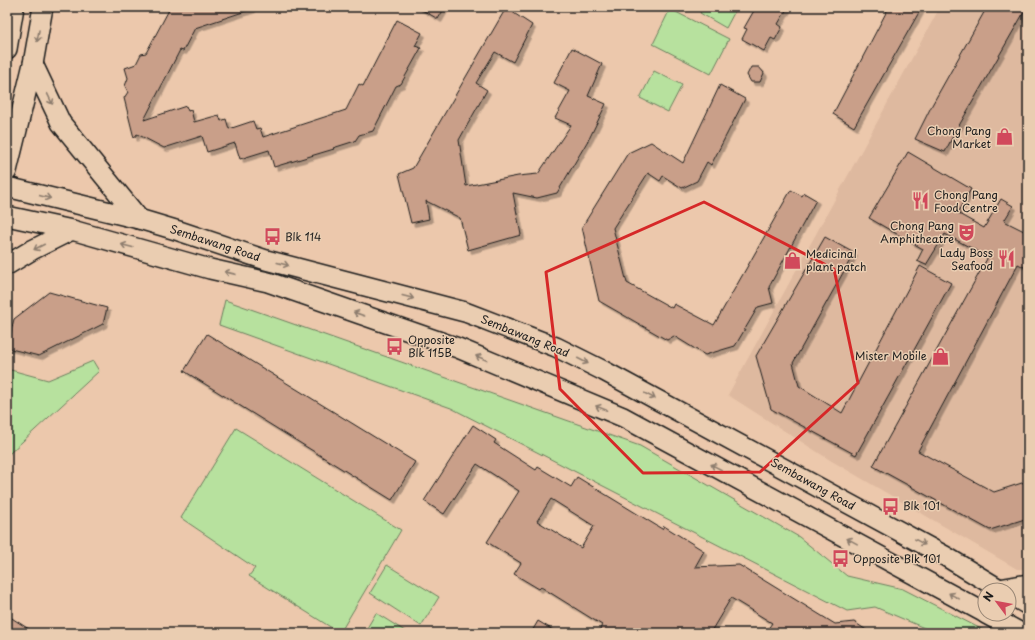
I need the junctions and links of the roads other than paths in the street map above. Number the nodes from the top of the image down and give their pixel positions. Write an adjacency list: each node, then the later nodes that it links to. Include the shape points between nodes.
1 (14, 7): 3 (main road)
2 (43, 7): 4 (main road, one-way to 4)
3 (7, 49)
4 (33, 64): 5 (main road); 8 (main road, one-way to 8, via 61,123)
5 (7, 171)
6 (7, 187): 8 (main road, Sembawang Road, one-way to 8)
7 (7, 216): 9 (main road, Sembawang Road)
8 (139, 219): 11 (main road, Sembawang Road, one-way to 11, via 266,260 465,312 556,347 939,553)
9 (72, 230): 10 (main road, one-way to 10); 16 (main road, Sembawang Road, one-way to 9, via 623,417 458,348 268,282 210,269)
10 (7, 265)
11 (988, 582)
12 (1028, 584): 13 (main road)
13 (1017, 587)
14 (1017, 599): 15 (main road, Sembawang Road)
15 (1028, 605)
16 (977, 609)
17 (1001, 622): 18 (main road, Sembawang Road)
18 (1021, 633)

